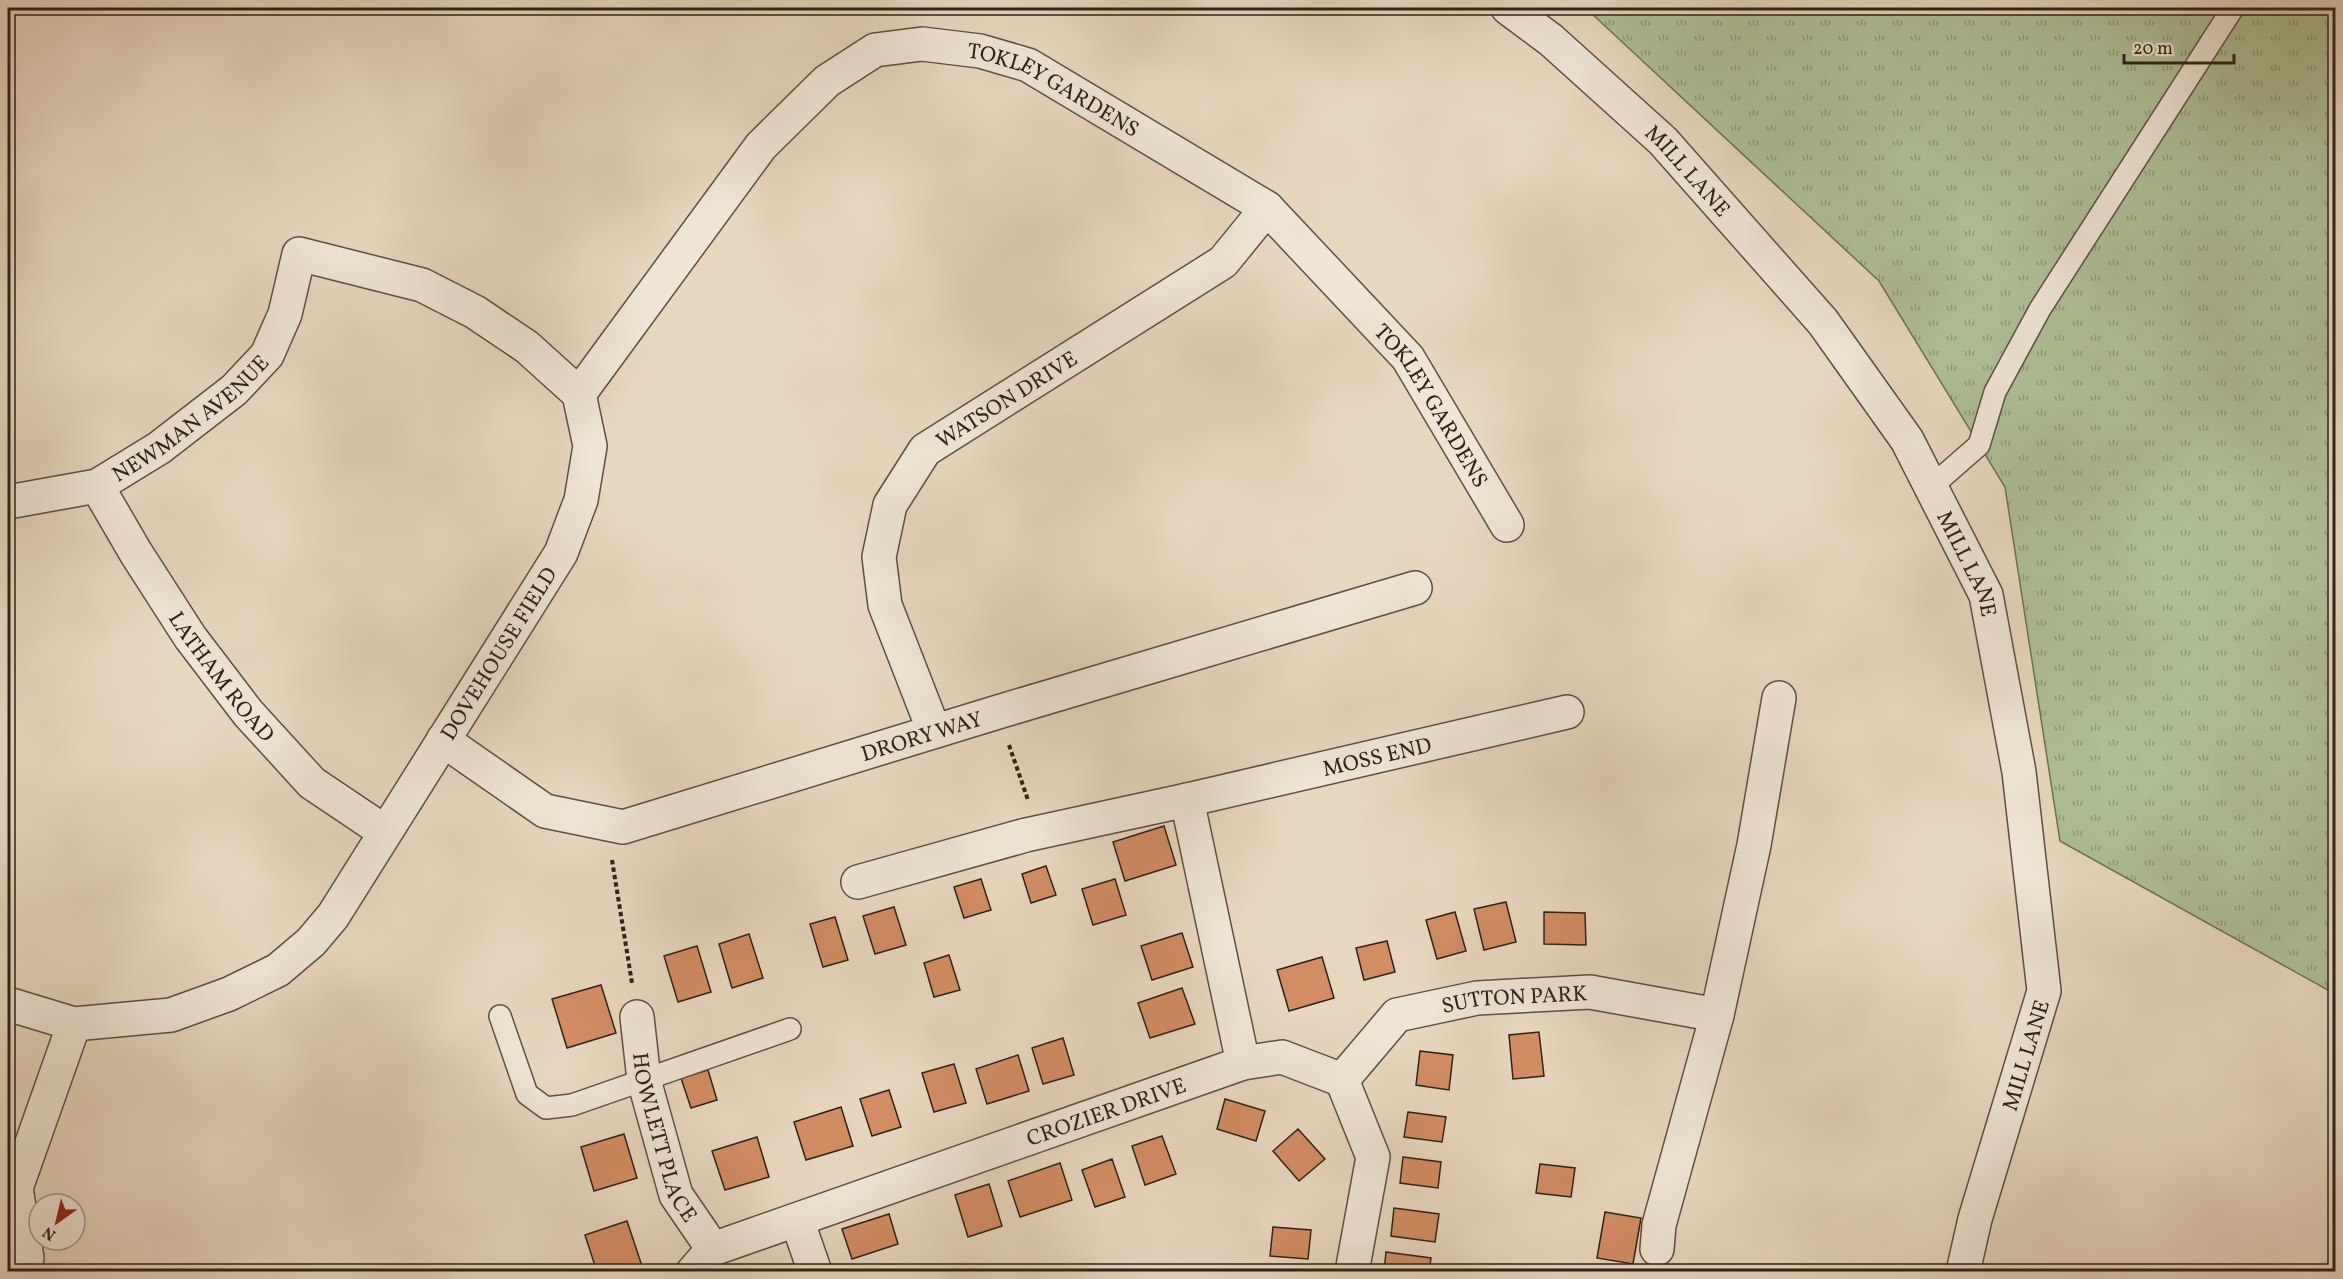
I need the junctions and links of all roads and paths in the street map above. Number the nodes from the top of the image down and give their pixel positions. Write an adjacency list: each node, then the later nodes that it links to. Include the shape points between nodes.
1 (1508, 8): 6 (street, MILL LANE, via 1551,40 1663,141 1823,322 1907,440)
2 (2233, 8): 6 (lane, via 2040,309 1995,392 1979,445)
3 (1267, 208): 4 (street, TOKLEY GARDENS, via 1028,65 980,51 922,44 875,50 827,81 761,146); 8 (street, TOKLEY GARDENS, via 1408,358); 13 (street, WATSON DRIVE, via 1223,262 925,450 890,505 879,556 885,605)
4 (579, 394): 5 (street, NEWMAN AVENUE, via 527,347 474,312 422,285 299,254 285,314 267,355 234,390 159,448); 14 (street, DOVEHOUSE FIELD, via 590,447 581,500 561,553)
5 (97, 486): 7 (street, NEWMAN AVENUE); 17 (street, LATHAM ROAD, via 190,637 248,713 312,783)
6 (1931, 487): 35 (street, MILL LANE, via 1986,594 2019,772 2044,991 1975,1219)
7 (8, 502)
8 (1507, 525)
9 (1415, 588): 12 (street, DRORY WAY)
10 (1779, 698): 21 (street, via 1754,845)
11 (1567, 711): 15 (street, MOSS END)
12 (998, 712): 13 (street, DRORY WAY); 18 (path)
13 (934, 731): 16 (street, DRORY WAY, via 623,827)
14 (443, 740): 16 (street, DRORY WAY, via 545,811); 17 (street, DOVEHOUSE FIELD)
15 (1186, 800): 18 (street, MOSS END); 26 (street)
16 (602, 822): 23 (path, via 614,868)
17 (385, 832): 24 (street, DOVEHOUSE FIELD, via 333,916 311,942 278,970 171,1016)
18 (1038, 832): 19 (street, MOSS END)
19 (858, 882)
20 (8, 1004): 24 (street, DOVEHOUSE FIELD)
21 (1717, 1015): 28 (street, SUTTON PARK, via 1590,992 1477,998 1397,1015); 30 (street, via 1659,1225)
22 (500, 1016): 27 (lane, via 527,1094 546,1108 572,1105)
23 (637, 1017): 27 (street, HOWLETT PLACE)
24 (74, 1023): 31 (street, via 16,1188)
25 (790, 1029): 27 (lane)
26 (1243, 1063): 28 (street, CROZIER DRIVE, via 1282,1057); 29 (street, CROZIER DRIVE)
27 (644, 1080): 32 (street, HOWLETT PLACE, via 676,1195)
28 (1342, 1080): 34 (street, via 1373,1156)
29 (797, 1220): 32 (street, CROZIER DRIVE); 33 (street)
30 (1657, 1249)
31 (27, 1258)
32 (703, 1260)
33 (815, 1272)
34 (1352, 1272)
35 (1963, 1272)

